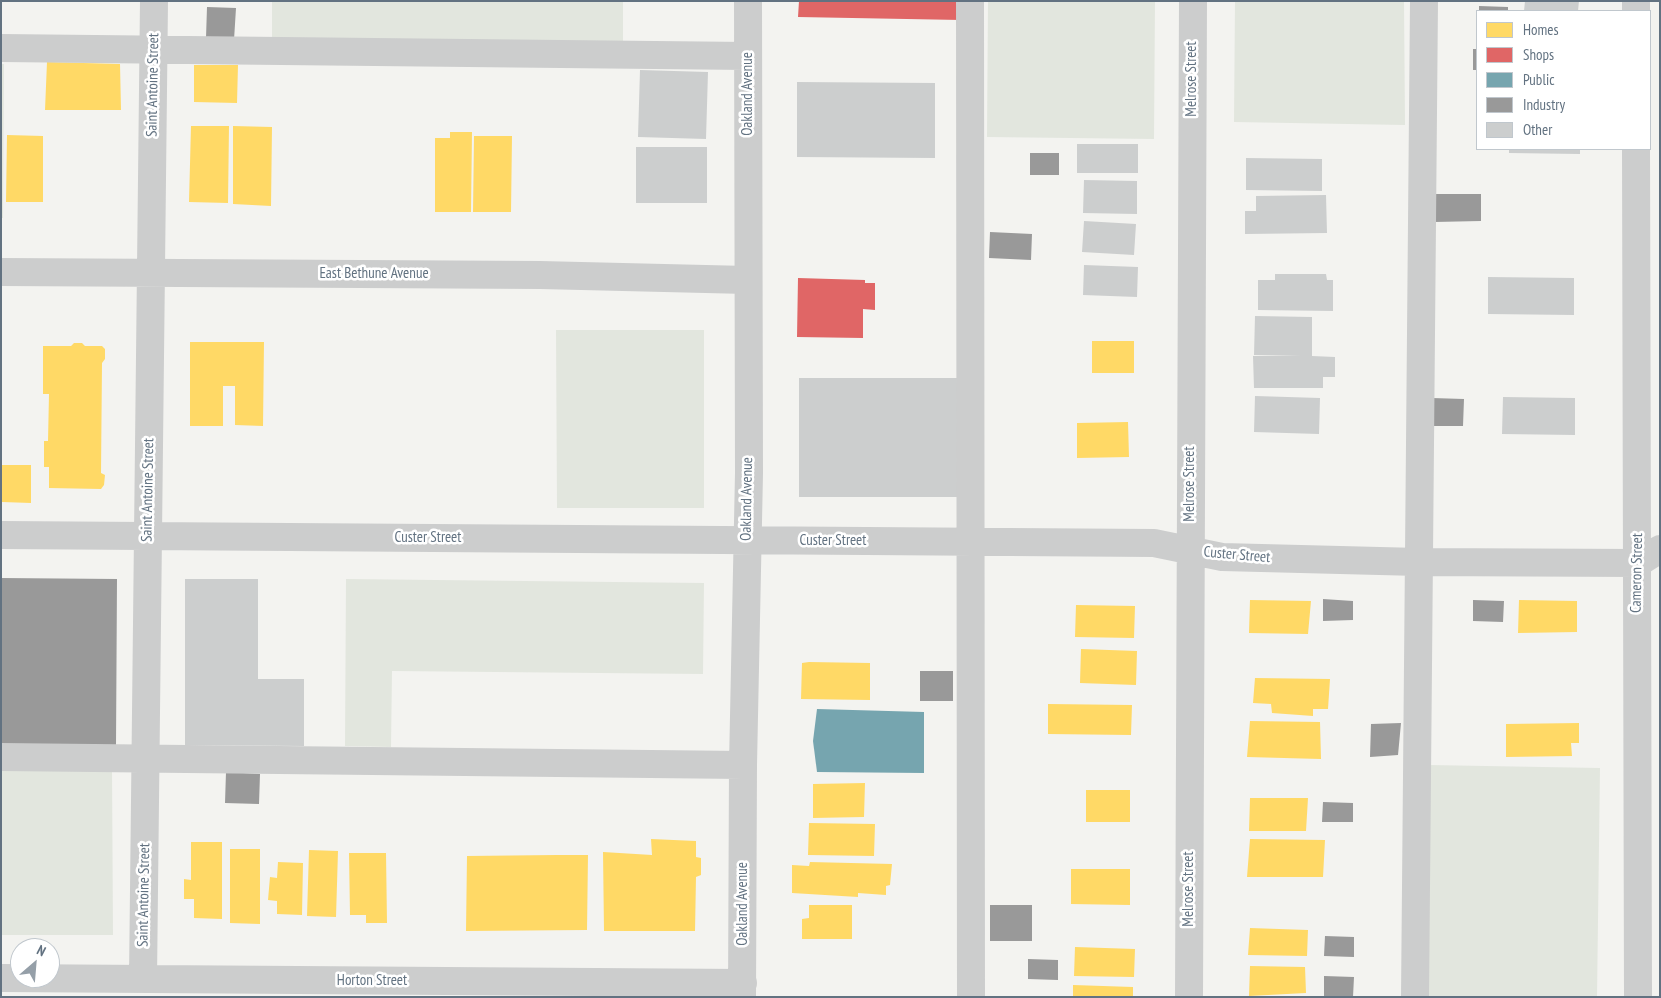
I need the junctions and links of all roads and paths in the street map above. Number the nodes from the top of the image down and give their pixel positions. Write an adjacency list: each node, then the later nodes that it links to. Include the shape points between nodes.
1 (154, 1): 7 (street, Saint Antoine Street)
2 (748, 1): 8 (street, Oakland Avenue)
3 (970, 1): 16 (street)
4 (1193, 1): 17 (street, Melrose Street)
5 (1424, 1): 19 (street)
6 (1, 48): 7 (street)
7 (154, 49): 8 (street); 11 (street, Saint Antoine Street)
8 (748, 56): 12 (street, Oakland Avenue)
9 (1636, 150): 18 (street, Cameron Street)
10 (1, 272): 11 (street, East Bethune Avenue)
11 (151, 273): 12 (street, East Bethune Avenue); 14 (street, Saint Antoine Street)
12 (747, 280): 15 (street, Oakland Avenue, via 749,473)
13 (1, 535): 14 (street, Custer Street)
14 (147, 536): 15 (street, Custer Street); 21 (street, Saint Antoine Street)
15 (746, 540): 16 (street, Custer Street); 22 (street, Oakland Avenue)
16 (971, 542): 17 (street, Custer Street, via 1154,543); 26 (street)
17 (1190, 551): 19 (street, Custer Street, via 1222,557); 27 (street, Melrose Street)
18 (1649, 556): 19 (street, Custer Street); 29 (street, Cameron Street)
19 (1418, 562): 28 (street)
20 (1, 757): 21 (street)
21 (145, 758): 22 (street); 24 (street, Saint Antoine Street)
22 (743, 765): 25 (street, Oakland Avenue)
23 (1, 978): 24 (street, Horton Street)
24 (143, 979): 25 (street, Horton Street)
25 (743, 990)
26 (971, 997)
27 (1189, 997)
28 (1415, 997)
29 (1638, 997)

